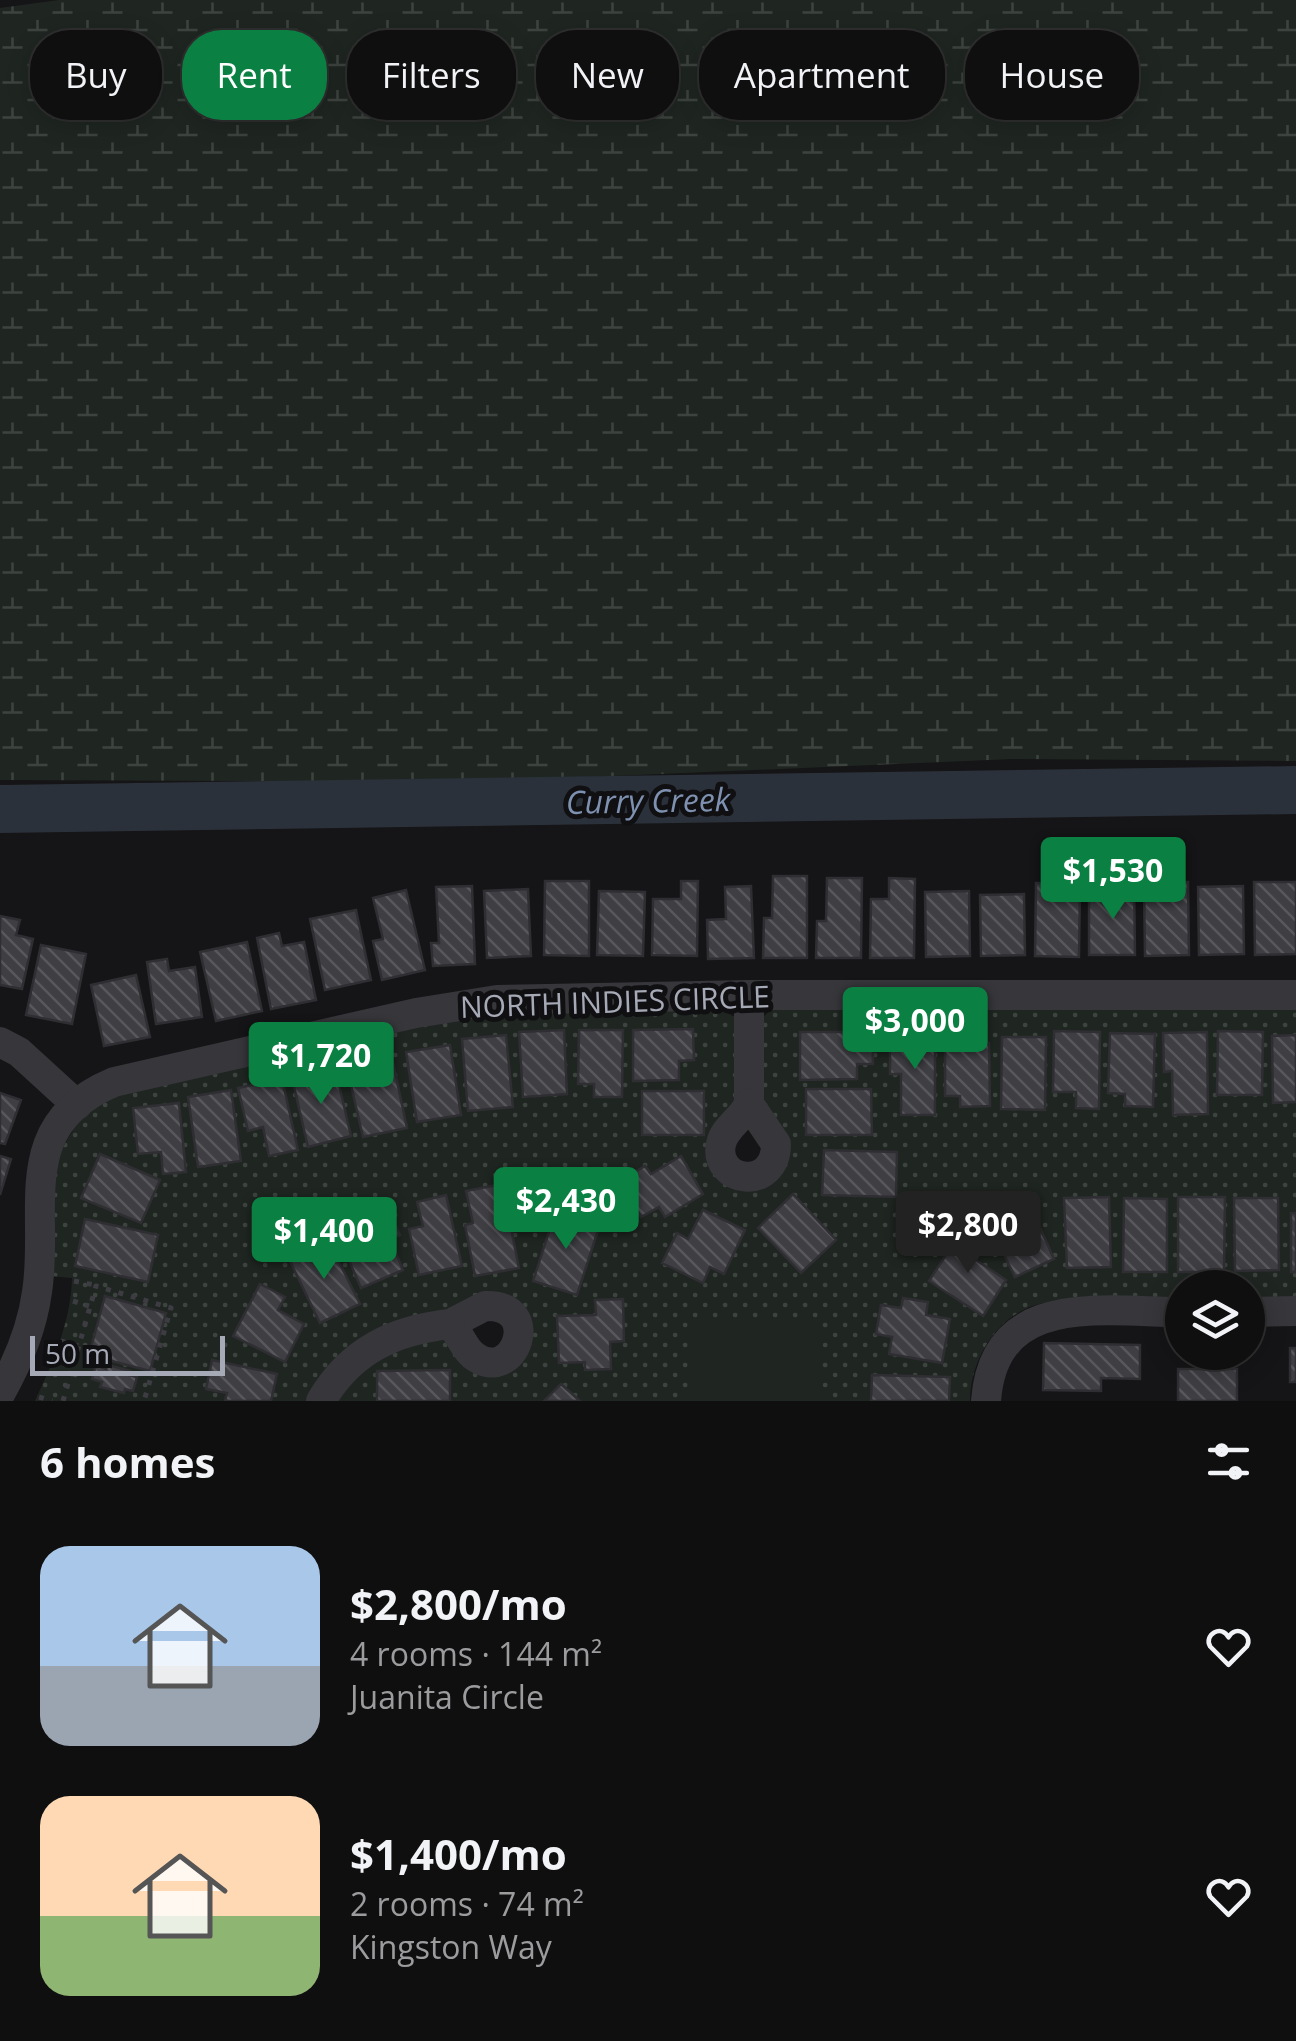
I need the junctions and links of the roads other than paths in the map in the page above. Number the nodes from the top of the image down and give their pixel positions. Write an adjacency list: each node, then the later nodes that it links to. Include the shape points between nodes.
1 (749, 995): 2 (street, NORTH INDIES CIRCLE); 4 (street); 5 (street, NORTH INDIES CIRCLE, via 459,1005 114,1082)
2 (1296, 995)
3 (0, 1042): 5 (street)
4 (749, 1104)
5 (77, 1105): 10 (street, NORTH INDIES CIRCLE, via 42,1165 38,1290 23,1347)
6 (1296, 1311): 8 (street)
7 (1165, 1312): 12 (street, via 1062,1313 1031,1322 997,1356)
8 (1265, 1312)
9 (450, 1324): 11 (street, via 378,1342 342,1370)
10 (0, 1394)
11 (321, 1401)
12 (986, 1401)

